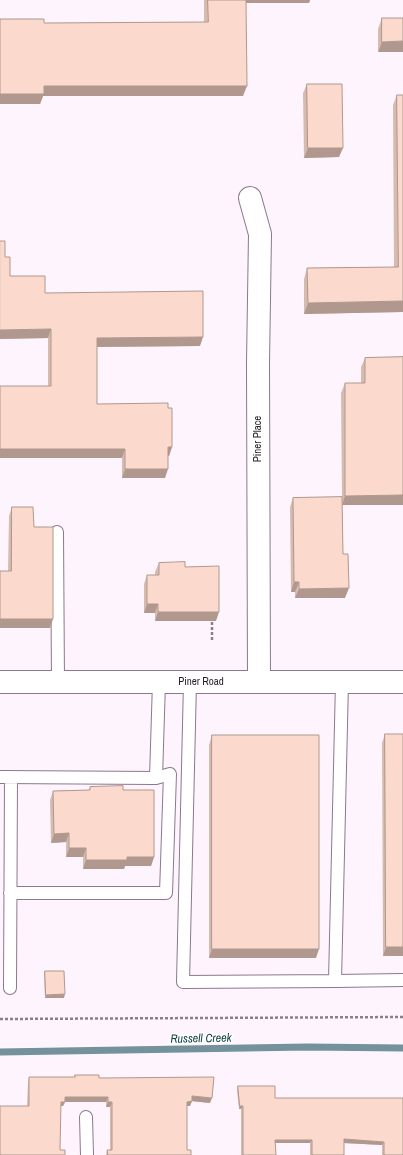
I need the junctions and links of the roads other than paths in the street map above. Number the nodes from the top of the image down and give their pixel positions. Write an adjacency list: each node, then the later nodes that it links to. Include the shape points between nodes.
1 (250, 198): 3 (street, Piner Place, via 260,234)
2 (57, 532): 9 (lane)
3 (259, 681): 6 (street, Piner Road); 7 (street, Piner Road)
4 (0, 682): 9 (street, Piner Road)
5 (159, 682): 6 (street, Piner Road); 9 (street, Piner Road); 11 (lane)
6 (190, 682): 14 (lane, via 183,982)
7 (342, 682): 8 (street, Piner Road); 14 (lane)
8 (403, 682)
9 (58, 683)
10 (6, 777): 11 (lane); 12 (lane)
11 (156, 778): 12 (lane, via 170,774 166,893)
12 (10, 893): 15 (lane)
13 (403, 980): 14 (lane)
14 (335, 981)
15 (10, 988)
16 (86, 1116): 17 (lane)
17 (87, 1155)

